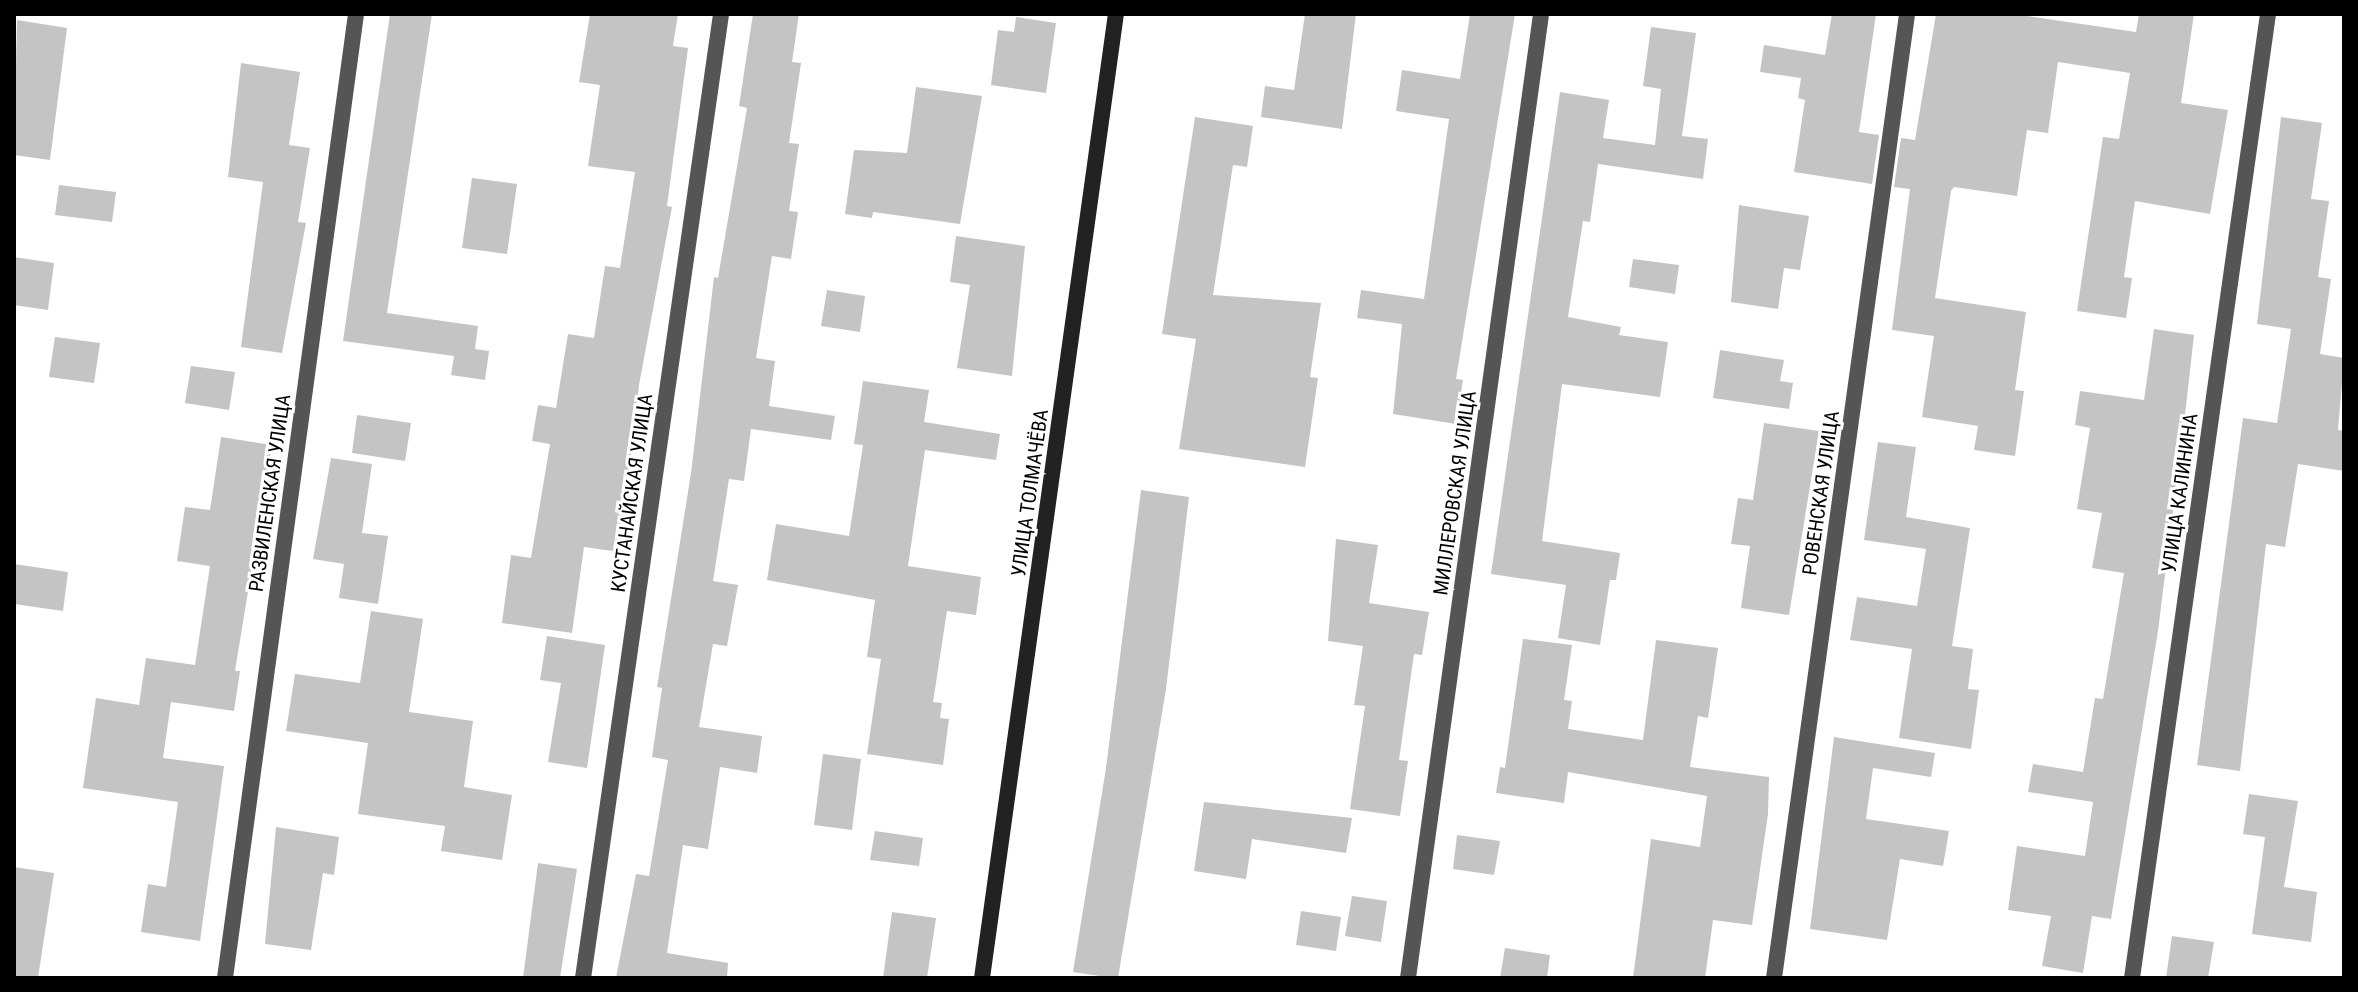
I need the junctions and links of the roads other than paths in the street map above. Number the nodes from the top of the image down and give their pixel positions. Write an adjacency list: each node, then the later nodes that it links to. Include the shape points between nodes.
1 (356, 14): 7 (street, РАЗВИЛЕНСКАЯ УЛИЦА)
2 (721, 14): 8 (street, КУСТАНАЙСКАЯ УЛИЦА)
3 (1116, 14): 9 (street, УЛИЦА ТОЛМАЧЁВА)
4 (1541, 14): 10 (street, МИЛЛЕРОВСКАЯ УЛИЦА)
5 (1907, 14): 11 (street, РОВЕНСКАЯ УЛИЦА)
6 (2268, 14): 12 (street, УЛИЦА КАЛИНИНА)
7 (225, 978)
8 (583, 978)
9 (982, 978)
10 (1408, 978)
11 (1774, 978)
12 (2132, 978)

